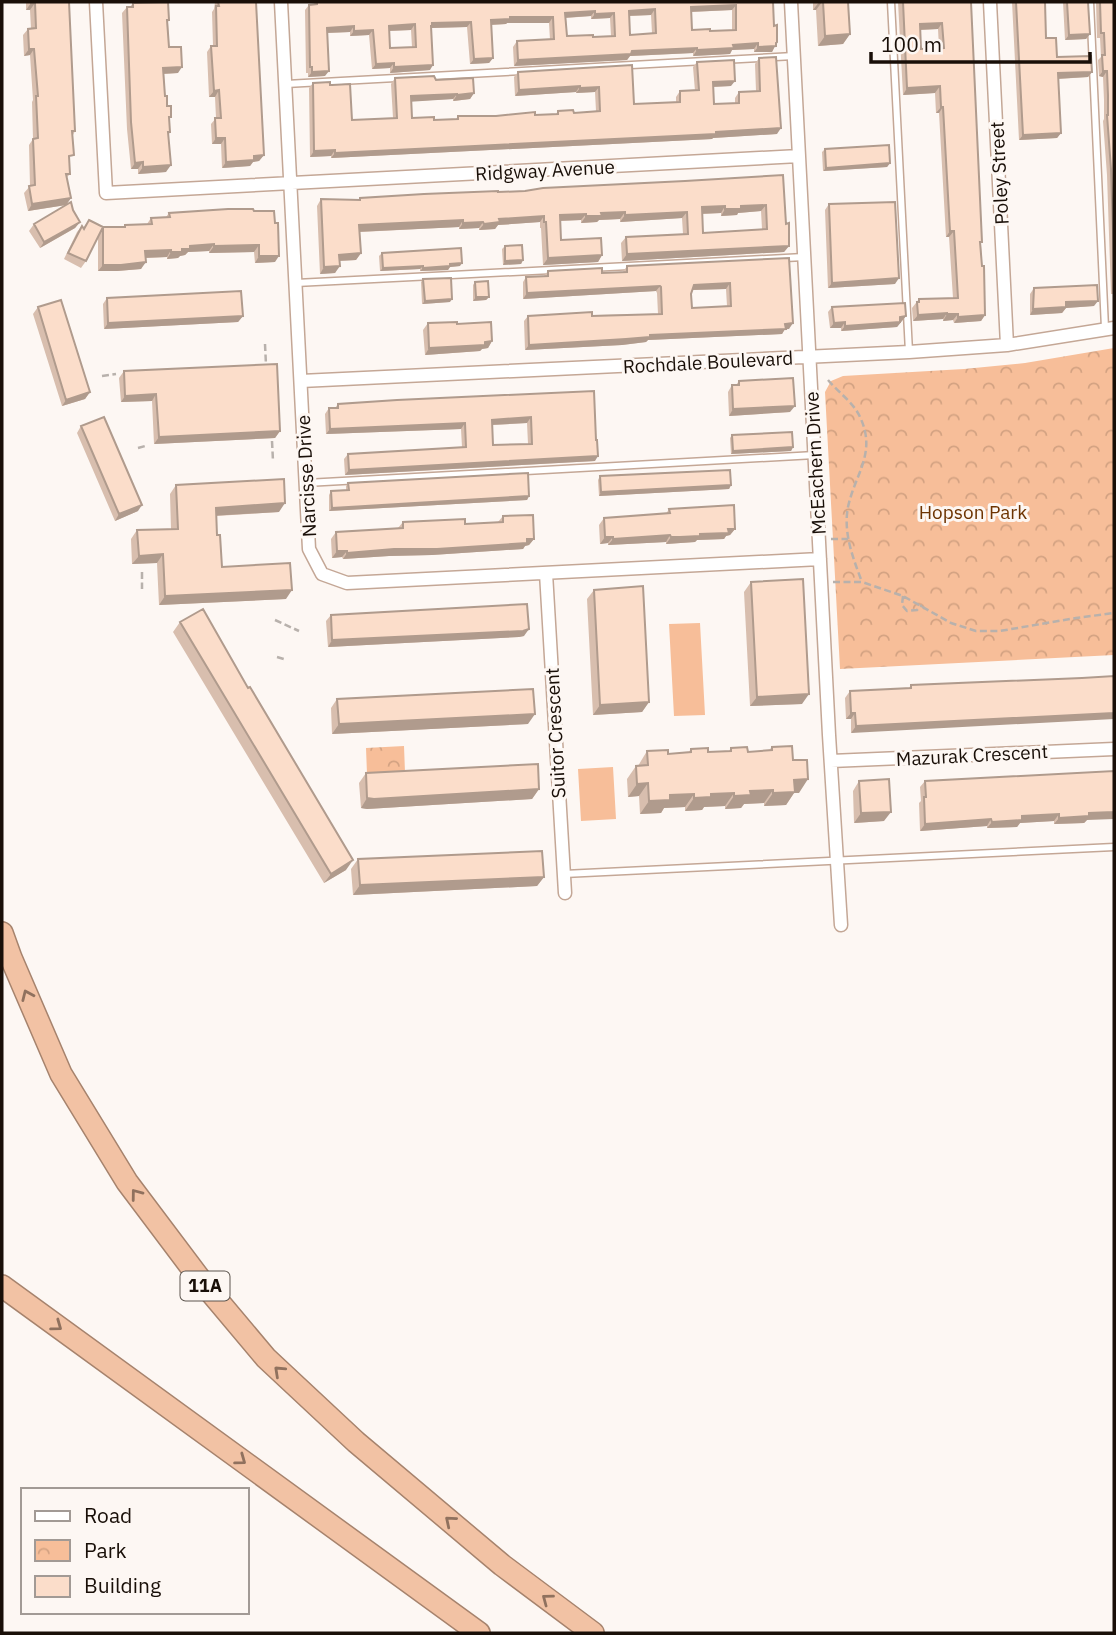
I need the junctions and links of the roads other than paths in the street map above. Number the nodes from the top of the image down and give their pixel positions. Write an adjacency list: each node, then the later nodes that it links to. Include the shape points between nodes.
1 (96, 2): 10 (street, Ridgway Avenue, via 106,193)
2 (281, 2): 8 (street, Narcisse Drive)
3 (791, 2): 7 (street, McEachern Drive)
4 (891, 2): 15 (lane)
5 (990, 2): 14 (street, Poley Street)
6 (1090, 2): 13 (lane)
7 (794, 56): 8 (lane); 9 (street, McEachern Drive)
8 (286, 83): 10 (street, Narcisse Drive)
9 (799, 156): 10 (street, Ridgway Avenue); 11 (street, McEachern Drive)
10 (291, 183): 12 (street, Narcisse Drive)
11 (804, 257): 12 (lane); 16 (street, McEachern Drive)
12 (296, 283): 17 (street, Narcisse Drive)
13 (1109, 329): 14 (street, Rochdale Boulevard)
14 (1007, 345): 15 (street, Rochdale Boulevard)
15 (909, 352): 16 (street, Rochdale Boulevard)
16 (810, 357): 17 (street, Rochdale Boulevard); 18 (street, McEachern Drive)
17 (301, 382): 19 (street, Narcisse Drive)
18 (815, 455): 19 (lane); 20 (street, McEachern Drive)
19 (306, 483): 21 (street, Narcisse Drive, via 309,549 322,574 348,583)
20 (820, 559): 21 (street, Narcisse Drive); 23 (street, McEachern Drive)
21 (546, 573): 26 (street, Suitor Crescent)
22 (1114, 749): 23 (street, Mazurak Crescent)
23 (831, 761): 25 (street, McEachern Drive)
24 (1114, 846): 25 (lane)
25 (836, 861): 26 (lane); 28 (street, McEachern Drive)
26 (564, 874): 27 (street, Suitor Crescent)
27 (565, 894)
28 (841, 925)
29 (2, 933): 32 (highway, 11A, one-way to 29, via 502,1565 356,1442 266,1358 127,1182 61,1074)
30 (2, 1286): 31 (highway, one-way to 31)
31 (479, 1633)
32 (593, 1633)

